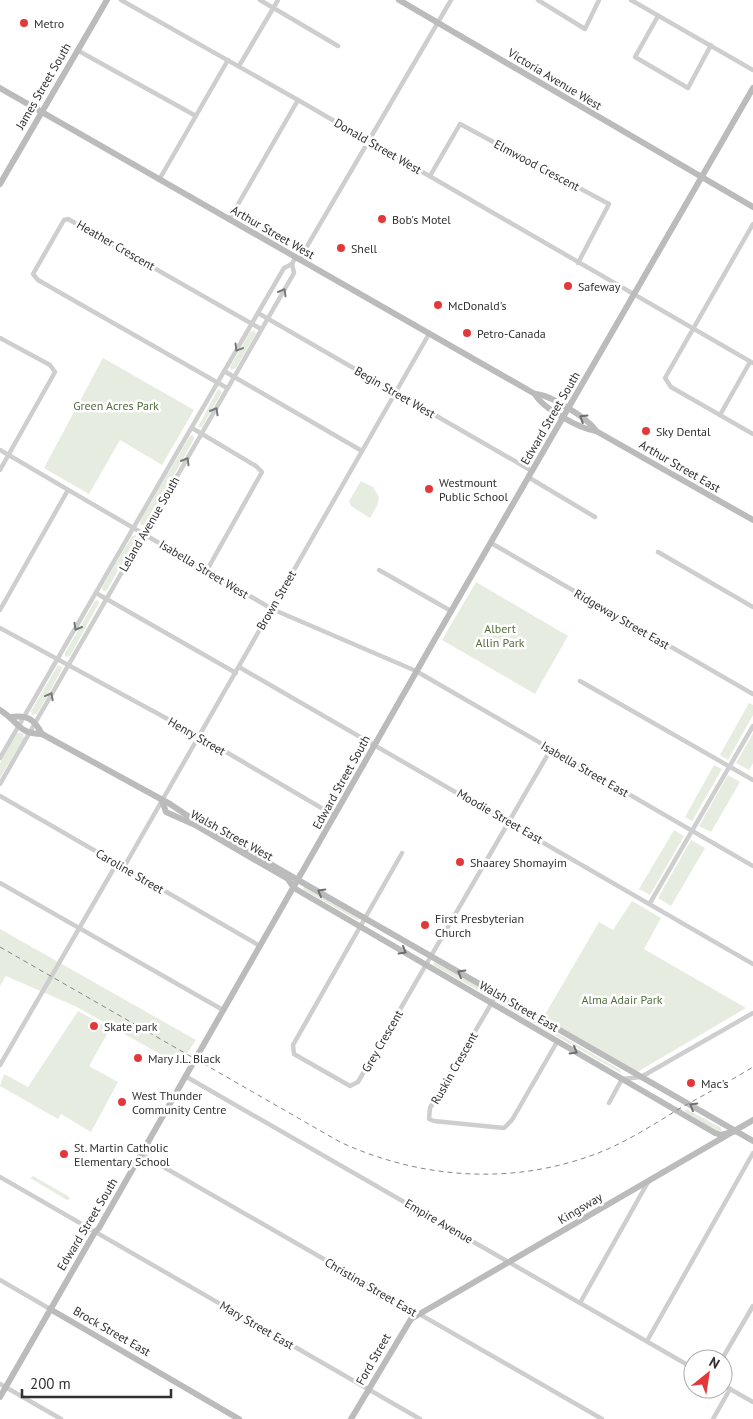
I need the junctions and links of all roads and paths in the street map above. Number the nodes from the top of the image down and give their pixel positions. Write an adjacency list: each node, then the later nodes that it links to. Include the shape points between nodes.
1 (107, 0): 15 (main road, James Street South)
2 (121, 0): 16 (street, Donald Street West)
3 (260, 0): 10 (street)
4 (278, 0): 10 (street)
5 (399, 0): 12 (main road, Victoria Avenue West)
6 (450, 0): 12 (street, Leland Avenue South)
7 (538, 0): 8 (street, via 585,29)
8 (599, 0)
9 (631, 0): 11 (street)
10 (273, 8): 14 (street); 17 (street)
11 (658, 16): 13 (street); 13 (street, via 636,58 688,88)
12 (437, 22): 24 (street, Leland Avenue South); 26 (main road, Victoria Avenue West)
13 (710, 45): 18 (street)
14 (338, 46)
15 (77, 50): 22 (main road, James Street South); 23 (street)
16 (228, 60): 17 (street, Donald Street West); 23 (street)
17 (239, 66): 21 (street, Donald Street West)
18 (753, 70)
19 (0, 88): 22 (main road, Arthur Street West)
20 (753, 88): 26 (main road, Edward Street South)
21 (298, 100): 24 (street, Donald Street West); 30 (street)
22 (41, 112): 27 (main road, Arthur Street West); 28 (main road, James Street South)
23 (196, 116): 27 (street)
24 (369, 140): 25 (street, Donald Street West); 32 (street, Leland Avenue South)
25 (430, 176): 33 (street, Donald Street West); 33 (street, Elmwood Crescent, via 460,124 609,204)
26 (701, 177): 29 (main road, Victoria Avenue West); 34 (main road, Edward Street South)
27 (159, 180): 30 (main road, Arthur Street West)
28 (0, 184)
29 (753, 207)
30 (229, 220): 32 (main road, Arthur Street West)
31 (753, 224): 39 (street)
32 (295, 261): 35 (street, Leland Avenue South, via 284,268); 36 (street, Leland Avenue South, one-way to 32, via 294,273); 40 (main road, Arthur Street West)
33 (578, 263): 34 (street, Donald Street West)
34 (633, 295): 39 (street, Donald Street West); 49 (main road, Edward Street South)
35 (258, 313): 36 (street, Begin Street West); 37 (street, Leland Avenue South)
36 (267, 318): 38 (street, Leland Avenue South); 47 (street, Begin Street West)
37 (252, 324): 38 (street, Heather Crescent); 43 (street, Leland Avenue South, one-way to 43); 45 (street, Heather Crescent, via 71,220 66,218 63,222 35,271 35,279)
38 (261, 329): 44 (street, Leland Avenue South)
39 (692, 329): 42 (street, Donald Street West); 50 (street, via 666,374 667,383)
40 (429, 334): 47 (street, Brown Street); 48 (main road, Arthur Street West)
41 (0, 338): 58 (street, via 50,365 55,372)
42 (752, 363): 50 (street)
43 (224, 371): 44 (street); 45 (street, Leland Avenue South)
44 (234, 377): 46 (street, Leland Avenue South); 57 (street)
45 (218, 382): 46 (street, Heather Crescent); 52 (street, Leland Avenue South)
46 (228, 388): 54 (street, Leland Avenue South, one-way to 46)
47 (396, 392): 57 (street, Brown Street); 60 (street, Begin Street West)
48 (535, 394): 49 (main road, Arthur Street West); 51 (main road, Arthur Street West, via 539,402)
49 (568, 409): 51 (main road, Edward Street South); 53 (main road, Arthur Street East, one-way to 49, via 591,423)
50 (720, 415): 55 (street)
51 (563, 416): 53 (main road, Arthur Street East, via 587,430); 60 (main road, Edward Street South)
52 (192, 428): 54 (street); 64 (street, Leland Avenue South)
53 (596, 431): 63 (main road, Arthur Street East)
54 (202, 434): 65 (street, Leland Avenue South, one-way to 54); 68 (street, via 262,472)
55 (753, 434)
56 (0, 450): 58 (street, Isabella Street West)
57 (362, 451): 73 (street, Brown Street)
58 (8, 455): 59 (street); 61 (street, Isabella Street West)
59 (0, 470)
60 (530, 474): 62 (street, Begin Street West); 66 (main road, Edward Street South)
61 (68, 490): 64 (street, Isabella Street West); 74 (street)
62 (595, 517)
63 (753, 520)
64 (134, 528): 65 (street, Isabella Street West); 70 (street, Leland Avenue South)
65 (143, 533): 68 (street, Isabella Street West); 71 (street, Leland Avenue South)
66 (490, 543): 75 (main road, Edward Street South); 83 (street, Ridgeway Street East)
67 (658, 552): 72 (street)
68 (206, 570): 73 (street, Isabella Street West)
69 (379, 570): 75 (street)
70 (96, 593): 71 (street); 77 (street, Leland Avenue South, one-way to 77)
71 (106, 598): 78 (street, Leland Avenue South); 81 (street)
72 (753, 608)
73 (272, 609): 79 (street, Brown Street); 80 (street, Isabella Street West)
74 (0, 610)
75 (451, 611): 80 (main road, Edward Street South)
76 (0, 628): 77 (street, Henry Street)
77 (57, 661): 78 (street, Henry Street); 85 (street, Leland Avenue South)
78 (68, 664): 87 (street, Leland Avenue South, one-way to 78); 92 (street, Henry Street)
79 (239, 667): 81 (street, Brown Street); 93 (street, Moodie Street East)
80 (416, 671): 93 (main road, Edward Street South); 94 (street, Isabella Street East)
81 (236, 673): 92 (street, Brown Street)
82 (580, 681): 96 (street)
83 (753, 694)
84 (0, 710): 86 (main road)
85 (25, 716): 86 (main road); 87 (main road); 89 (street, Leland Avenue South)
86 (11, 717): 89 (main road)
87 (36, 722): 90 (street, Leland Avenue South); 91 (main road)
88 (753, 726): 96 (street)
89 (18, 727): 90 (main road); 95 (street, Leland Avenue South)
90 (29, 734): 91 (main road, Walsh Street West); 98 (street, Leland Avenue South)
91 (42, 734): 100 (main road, Walsh Street West)
92 (199, 736): 100 (street, Brown Street); 101 (street, Henry Street)
93 (375, 745): 101 (main road, Edward Street South); 102 (street, Moodie Street East)
94 (551, 749): 102 (street, Grey Crescent); 103 (street, Isabella Street East)
95 (0, 758)
96 (729, 766): 97 (street); 103 (street)
97 (753, 780)
98 (0, 784)
99 (0, 796): 105 (street, Caroline Street)
100 (162, 801): 107 (street, Brown Street); 108 (main road, Walsh Street West); 110 (main road, Walsh Street West, via 166,812 195,825 288,879)
101 (335, 816): 108 (main road, Edward Street South)
102 (509, 822): 111 (street, Moodie Street East); 116 (street, Grey Crescent)
103 (692, 831): 106 (street, Isabella Street East); 111 (street)
104 (402, 853): 112 (street, Grey Crescent)
105 (117, 863): 107 (street, Caroline Street); 114 (street)
106 (753, 866)
107 (124, 867): 115 (street, Caroline Street)
108 (299, 880): 110 (main road, Edward Street South); 112 (main road, Walsh Street East, one-way to 108)
109 (0, 883): 114 (street)
110 (294, 888): 113 (main road, Walsh Street East); 115 (main road, Edward Street South)
111 (650, 903): 117 (street, Moodie Street East)
112 (366, 918): 113 (street, Grey Crescent); 116 (main road, Walsh Street East)
113 (361, 927): 118 (main road, Walsh Street East, one-way to 118); 118 (street, Grey Crescent, via 293,1044 292,1051 296,1056 346,1085 356,1085)
114 (79, 928): 121 (street); 124 (street)
115 (260, 946): 121 (main road, Edward Street South)
116 (432, 956): 118 (street, Grey Crescent); 119 (main road, Walsh Street East, one-way to 116)
117 (753, 964)
118 (426, 965): 120 (main road, Walsh Street East)
119 (497, 994): 120 (street, Ruskin Crescent); 126 (main road, Walsh Street East)
120 (492, 1003): 123 (main road, Walsh Street East); 123 (street, Ruskin Crescent, via 430,1108 430,1119 504,1128 512,1120)
121 (223, 1010): 125 (main road, Edward Street South)
122 (753, 1013): 126 (street)
123 (558, 1042): 127 (main road, Walsh Street East, one-way to 127)
124 (0, 1065)
125 (185, 1076): 133 (main road, Edward Street South); 137 (street, Empire Avenue)
126 (641, 1078): 127 (street); 130 (main road, Walsh Street East, one-way to 126)
127 (622, 1079): 128 (street); 130 (main road, Walsh Street East, via 715,1133 721,1135)
128 (609, 1103)
129 (753, 1120): 130 (main road, Kingsway)
130 (736, 1131): 131 (main road, Walsh Street East); 135 (main road, Kingsway)
131 (753, 1141)
132 (753, 1152): 143 (street)
133 (141, 1154): 136 (main road, Edward Street South); 142 (street, Christina Street East)
134 (0, 1177): 136 (street, Mary Street East)
135 (649, 1180): 137 (main road, Kingsway); 139 (street)
136 (95, 1232): 141 (main road, Edward Street South); 147 (street, Mary Street East)
137 (511, 1262): 139 (street, Empire Avenue); 142 (main road, Kingsway)
138 (0, 1280): 141 (street)
139 (580, 1303): 143 (street, Empire Avenue)
140 (753, 1306): 144 (street)
141 (50, 1309): 146 (main road, Edward Street South); 153 (main road, Brock Street East)
142 (420, 1315): 147 (main road, Ford Street, via 404,1327); 156 (street, Christina Street East)
143 (647, 1341): 145 (street, Empire Avenue)
144 (728, 1349)
145 (683, 1362)
146 (3, 1385): 149 (main road, Edward Street South); 152 (street)
147 (368, 1389): 154 (main road, Ford Street); 155 (street, Mary Street East)
148 (733, 1391): 151 (street)
149 (0, 1397)
150 (724, 1399): 157 (street)
151 (753, 1402)
152 (61, 1419)
153 (240, 1419)
154 (351, 1419)
155 (420, 1419)
156 (602, 1419)
157 (713, 1419)

